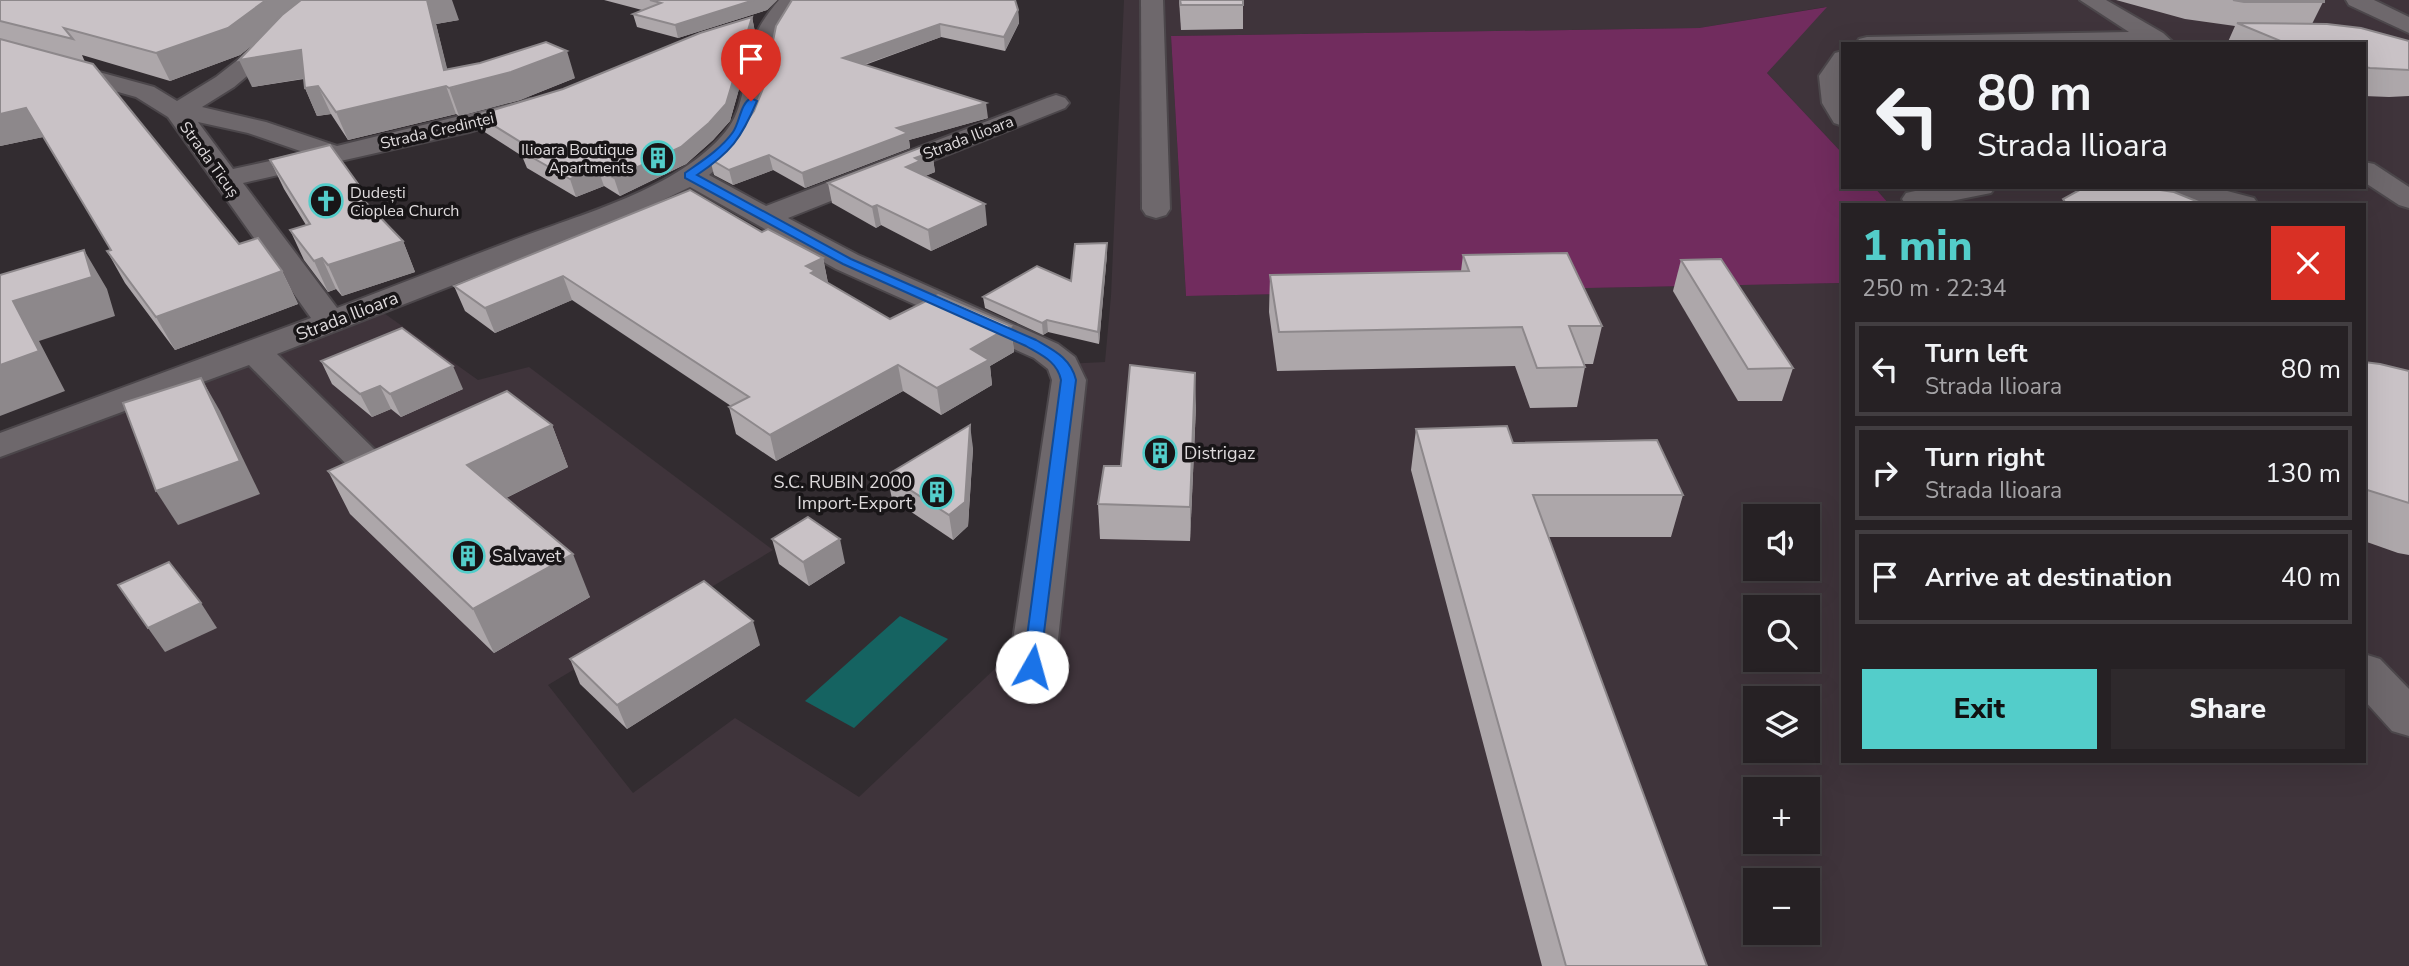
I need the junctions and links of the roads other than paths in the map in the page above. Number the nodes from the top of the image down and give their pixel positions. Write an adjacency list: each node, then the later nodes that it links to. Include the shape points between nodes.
1 (327, 0): 13 (street, via 225,82)
2 (1152, 0): 24 (street)
3 (2091, 0): 7 (street)
4 (2357, 0): 6 (street)
5 (772, 13): 17 (street, Strada Ilioara, via 739,132)
6 (2409, 26)
7 (2159, 41): 8 (street)
8 (1933, 42)
9 (0, 52): 13 (street, Strada Ticuș, via 145,92)
10 (1841, 61): 14 (street, via 1831,76 1831,90)
11 (554, 99): 15 (street, Strada Credinței)
12 (1056, 103): 25 (street, Strada Ilioara)
13 (177, 113): 15 (street, via 243,123); 18 (street, Strada Ticuș)
14 (1841, 113)
15 (334, 154): 18 (street, Strada Credinței)
16 (2366, 171): 22 (street)
17 (689, 175): 25 (street); 26 (street, Strada Ilioara, via 634,202)
18 (225, 179): 26 (street, Strada Ticuș)
19 (1968, 189): 21 (street)
20 (2185, 189): 23 (street)
21 (1914, 197)
22 (2409, 199)
23 (2240, 203)
24 (1156, 209)
25 (764, 217): 30 (street, via 884,279 1031,343 1063,364 1069,380)
26 (331, 322): 27 (street, Strada Ilioara)
27 (255, 351): 28 (street, Strada Ilioara); 29 (street, via 367,464 387,467)
28 (0, 446)
29 (438, 453)
30 (1032, 667)
31 (2383, 679): 32 (street)
32 (2409, 718)

